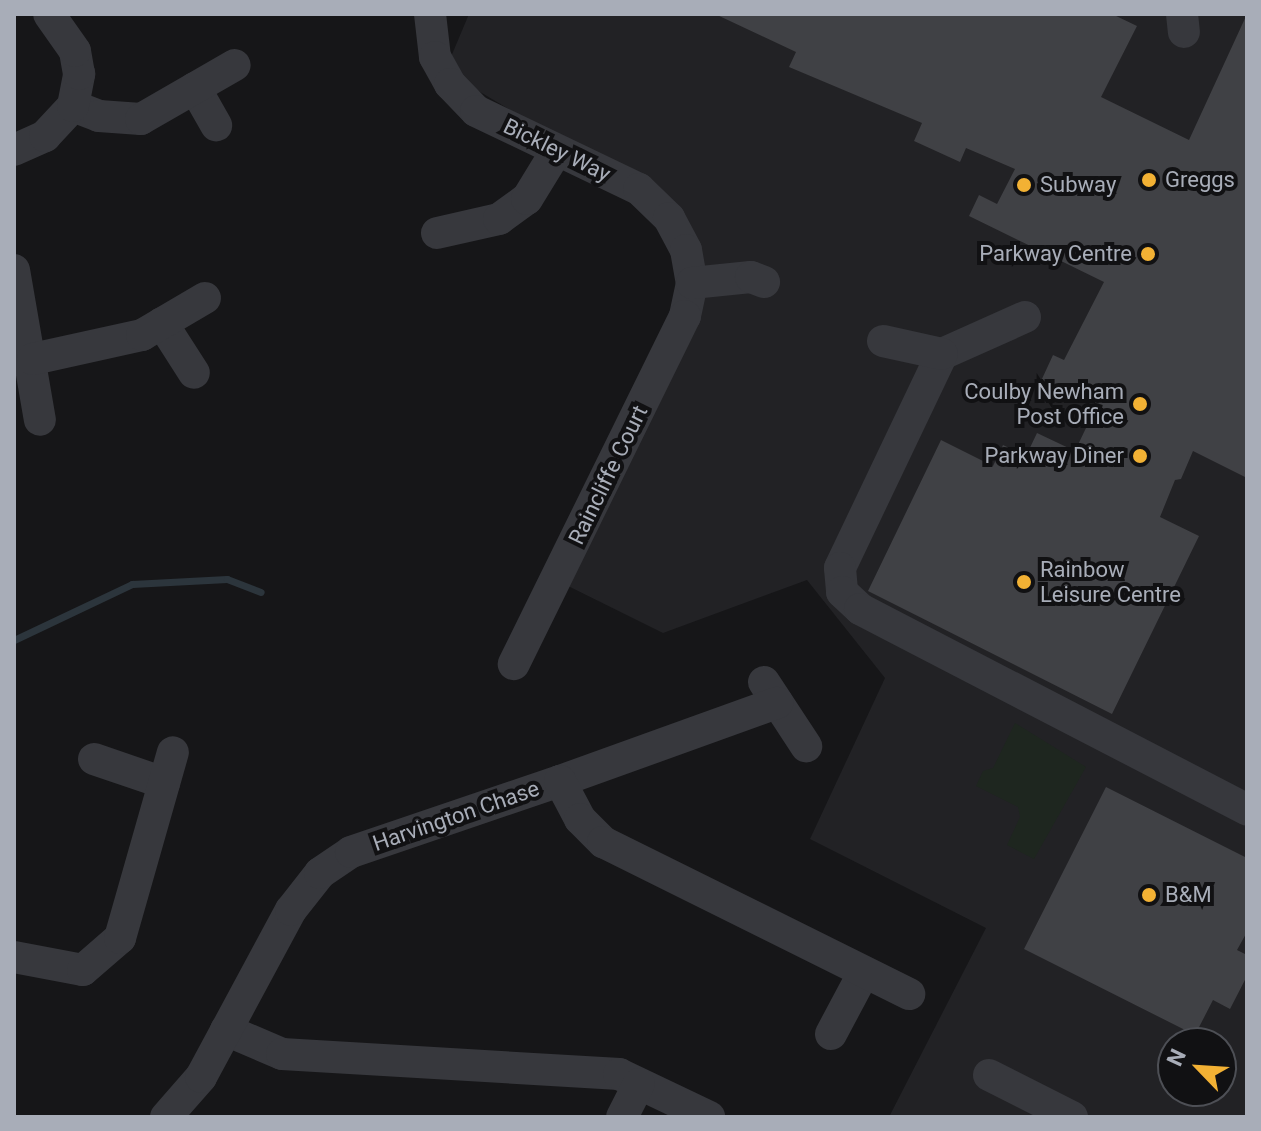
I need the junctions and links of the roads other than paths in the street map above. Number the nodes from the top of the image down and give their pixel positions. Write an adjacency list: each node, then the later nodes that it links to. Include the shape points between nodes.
1 (49, 14): 5 (street, via 75,51 79,74)
2 (430, 14): 8 (street, Bickley Way, via 435,57 450,84 476,111)
3 (235, 65): 4 (street)
4 (195, 88): 5 (street, via 141,119 99,116); 6 (street)
5 (73, 106): 7 (street, via 45,136)
6 (216, 125)
7 (14, 150)
8 (557, 150): 9 (street, via 527,199 499,219); 12 (street, Bickley Way, via 639,189 669,218 686,250)
9 (437, 233)
10 (14, 270): 18 (street)
11 (764, 282): 12 (street, via 751,277)
12 (692, 283): 21 (street, Raincliffe Court, via 685,316)
13 (205, 298): 15 (street)
14 (1025, 317): 17 (street)
15 (162, 323): 18 (street, via 142,335); 19 (street)
16 (883, 341): 17 (street)
17 (942, 354): 27 (street, via 840,568 842,592 860,609)
18 (33, 359): 20 (street)
19 (194, 373)
20 (40, 420)
21 (514, 664)
22 (806, 746): 25 (street, via 770,692)
23 (173, 752): 26 (street)
24 (94, 759): 26 (street)
25 (560, 781): 29 (street, Harvington Chase, via 580,819 603,842); 31 (street, Harvington Chase, via 351,852 320,873 291,910)
26 (164, 783): 28 (street, via 120,938 83,970)
27 (1247, 810)
28 (14, 957)
29 (864, 972): 30 (street, Harvington Chase); 32 (street)
30 (909, 994)
31 (226, 1030): 34 (street, via 282,1054 619,1074); 35 (street, Harvington Chase, via 201,1077)
32 (831, 1034)
33 (989, 1075): 38 (street)
34 (639, 1084): 36 (street); 37 (street)
35 (166, 1117)
36 (622, 1117)
37 (709, 1117)
38 (1072, 1117)

